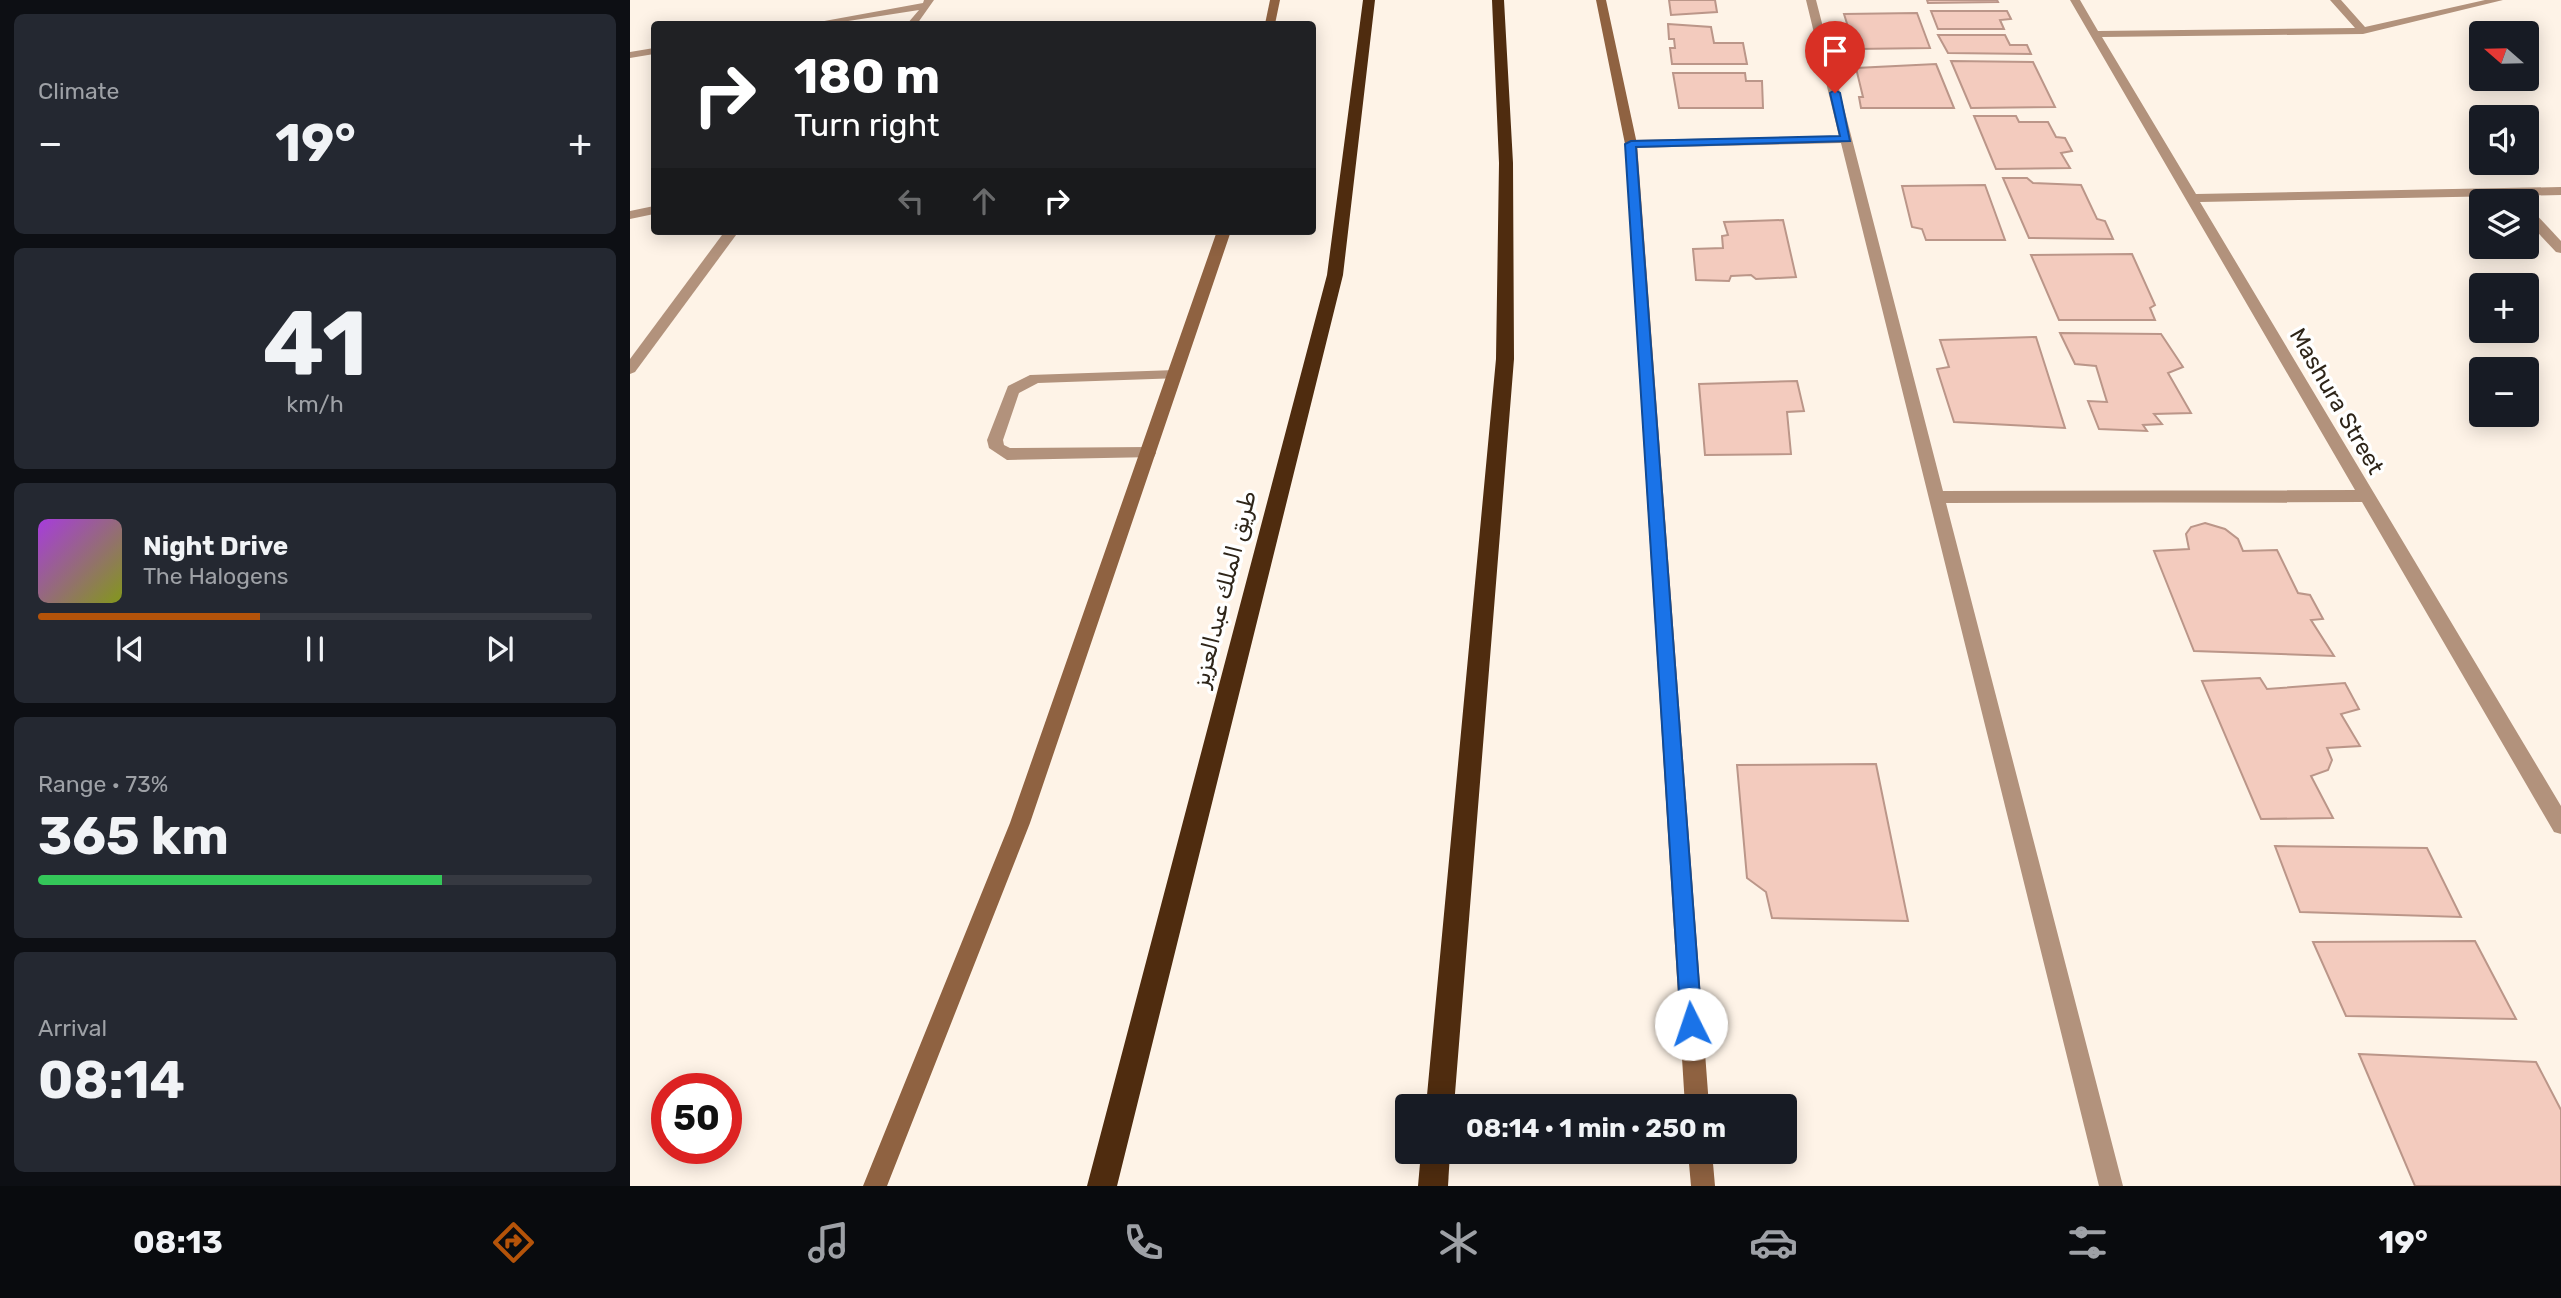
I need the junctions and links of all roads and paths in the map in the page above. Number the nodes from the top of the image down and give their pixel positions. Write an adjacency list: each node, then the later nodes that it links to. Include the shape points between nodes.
1 (1275, 0): 12 (main road)
2 (1369, 0): 40 (highway, طريق الملك عبدالعزيز, via 1335,275)
3 (1498, 0): 35 (highway, via 1506,163 1505,359)
4 (1601, 0): 18 (main road)
5 (1811, 0): 17 (street)
6 (2075, 0): 14 (street, Mashura Street)
7 (2335, 0): 13 (street)
8 (2498, 0): 13 (street)
9 (929, 3): 10 (street); 11 (street)
10 (830, 21)
11 (914, 21)
12 (1271, 21)
13 (2363, 31): 14 (street)
14 (2095, 34): 22 (street, Mashura Street)
15 (651, 52): 16 (street)
16 (630, 55)
17 (1846, 139): 18 (street); 33 (street)
18 (1631, 144): 36 (main road)
19 (2561, 191): 20 (street)
20 (2539, 194)
21 (2469, 197): 22 (street)
22 (2192, 198): 32 (street, Mashura Street)
23 (651, 211): 24 (street)
24 (630, 215)
25 (2539, 226): 28 (street)
26 (729, 235): 29 (street)
27 (1223, 235): 30 (main road)
28 (2561, 249)
29 (630, 369)
30 (1176, 374): 31 (main road); 31 (street, via 1035,378 1013,390 995,440 1007,454)
31 (1148, 453): 39 (main road, via 1020,823)
32 (2367, 496): 33 (street); 34 (street, Mashura Street)
33 (1937, 497): 43 (street)
34 (2561, 825)
35 (1441, 1094)
36 (1696, 1094)
37 (1435, 1164): 41 (highway)
38 (1701, 1164): 42 (main road)
39 (875, 1186)
40 (1102, 1186)
41 (1433, 1186)
42 (1703, 1186)
43 (2111, 1186)

